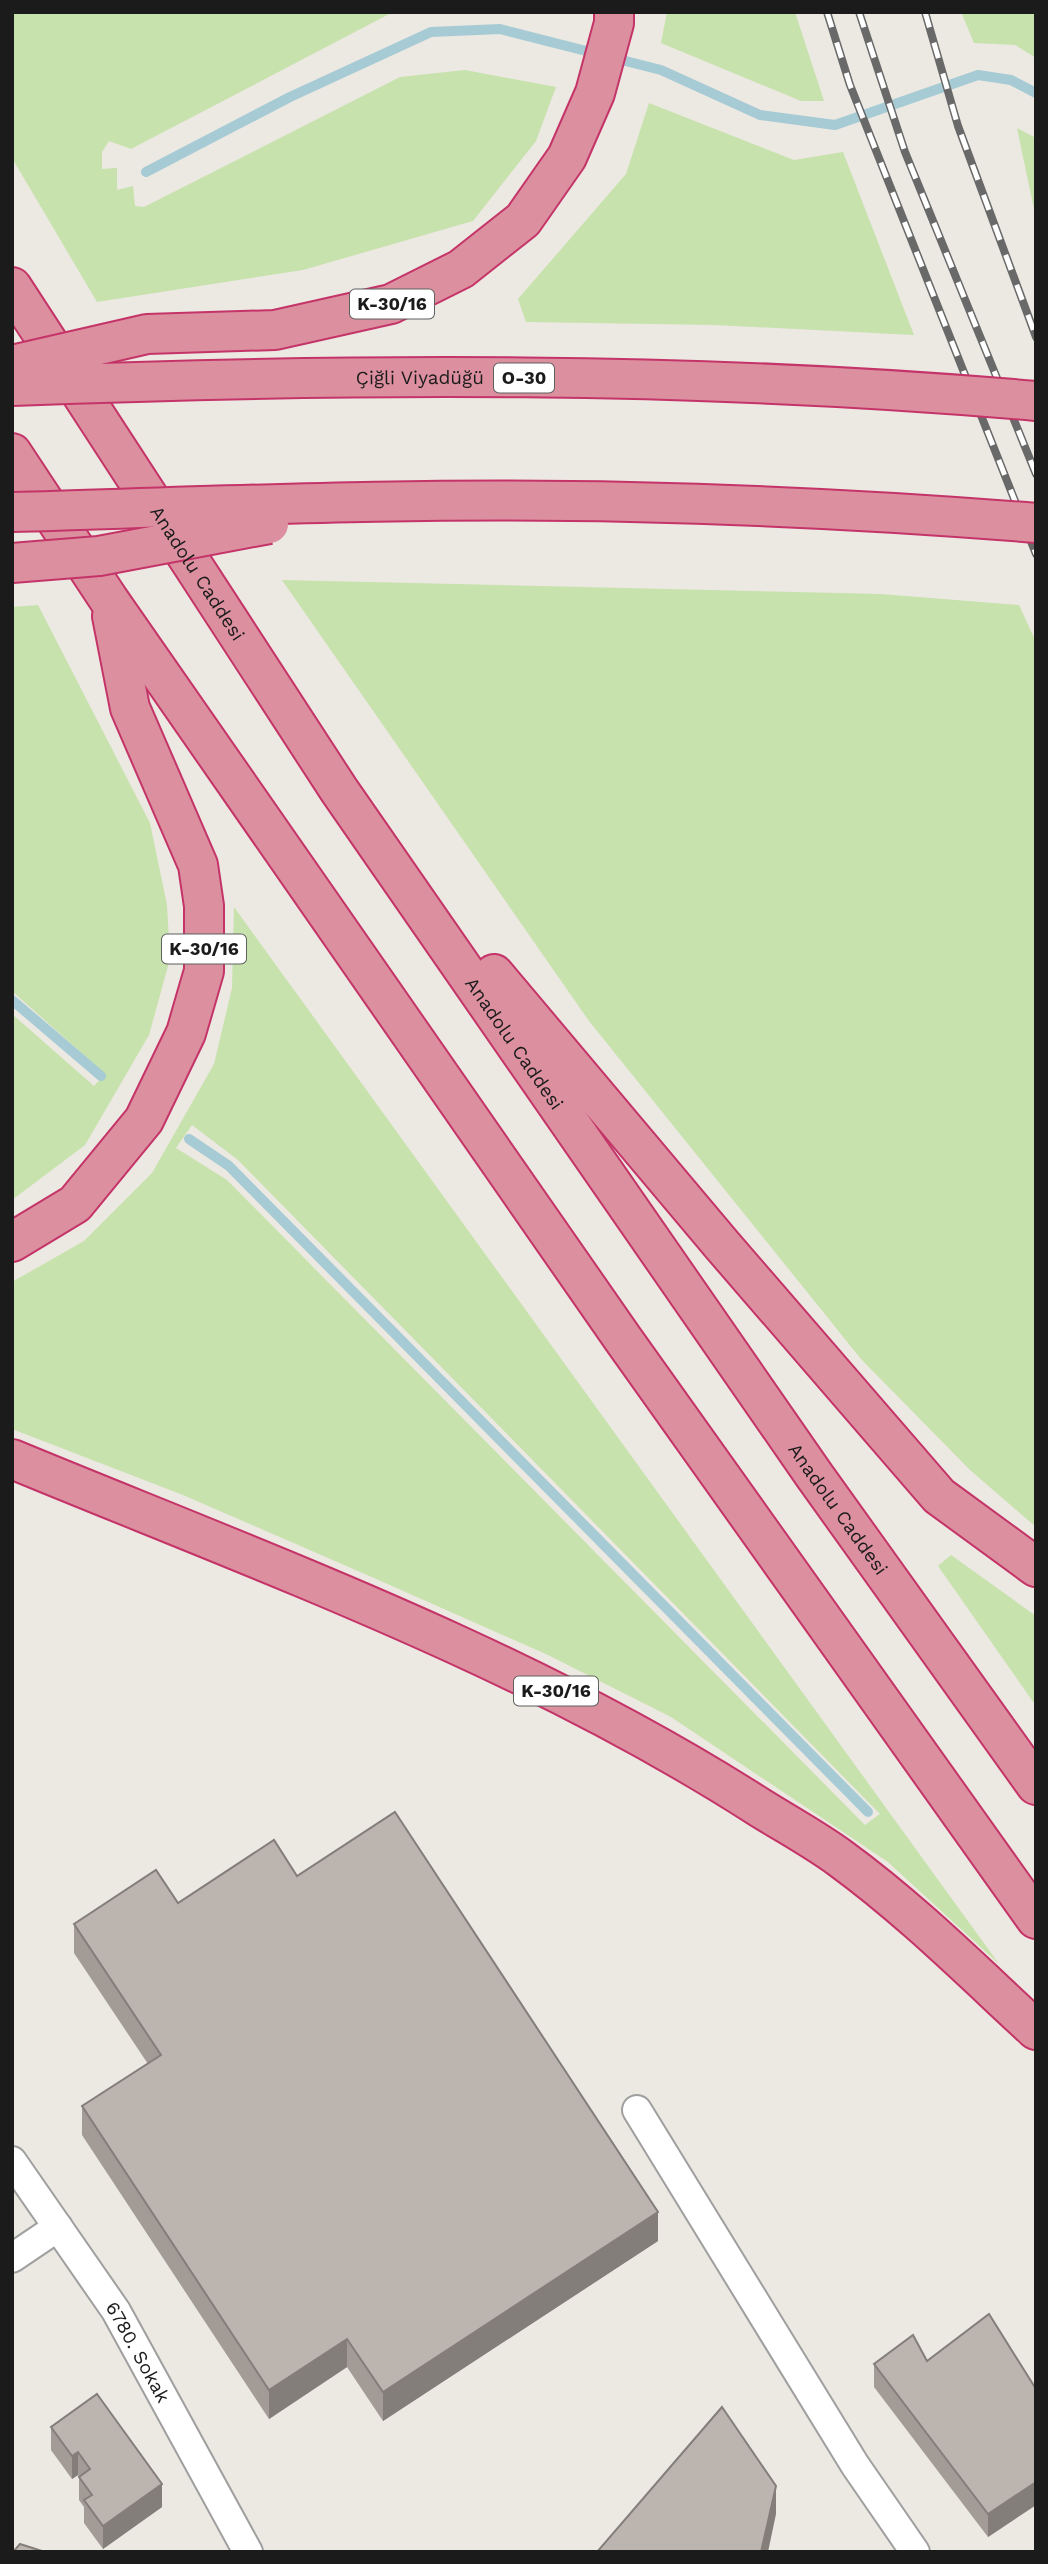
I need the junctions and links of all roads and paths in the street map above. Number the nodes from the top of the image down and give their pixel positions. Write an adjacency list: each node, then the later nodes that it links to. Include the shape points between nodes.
1 (614, 12): 3 (highway, K-30/16, bridge, via 595,93 567,157 523,220 461,269 391,304 275,330 148,334)
2 (12, 287): 12 (highway, Anadolu Caddesi)
3 (12, 365)
4 (12, 386): 5 (highway, Çiğli Viyadüğü / O-30, bridge, via 640,378 929,391)
5 (1036, 401)
6 (12, 453): 11 (highway)
7 (381, 502): 8 (highway, bridge); 9 (highway, bridge, via 629,502 913,513); 10 (highway, bridge, via 99,556)
8 (12, 512)
9 (1036, 523)
10 (12, 563)
11 (109, 600): 13 (highway, K-30/16, via 130,708 198,864 204,906 204,971 186,1033 144,1120 75,1204); 17 (highway, via 622,1339)
12 (339, 790): 15 (highway, via 939,1496); 16 (highway, Anadolu Caddesi, via 814,1475)
13 (12, 1242)
14 (12, 1459): 18 (highway, K-30/16, via 406,1622 651,1740 839,1858 933,1933)
15 (1036, 1567)
16 (1036, 1785)
17 (1036, 1919)
18 (1036, 2030)
19 (637, 2110): 24 (street, via 855,2465)
20 (12, 2161): 21 (street, 6780. Sokak)
21 (58, 2227): 22 (street); 23 (street, 6780. Sokak, via 116,2311)
22 (12, 2258)
23 (248, 2552)
24 (915, 2552)

